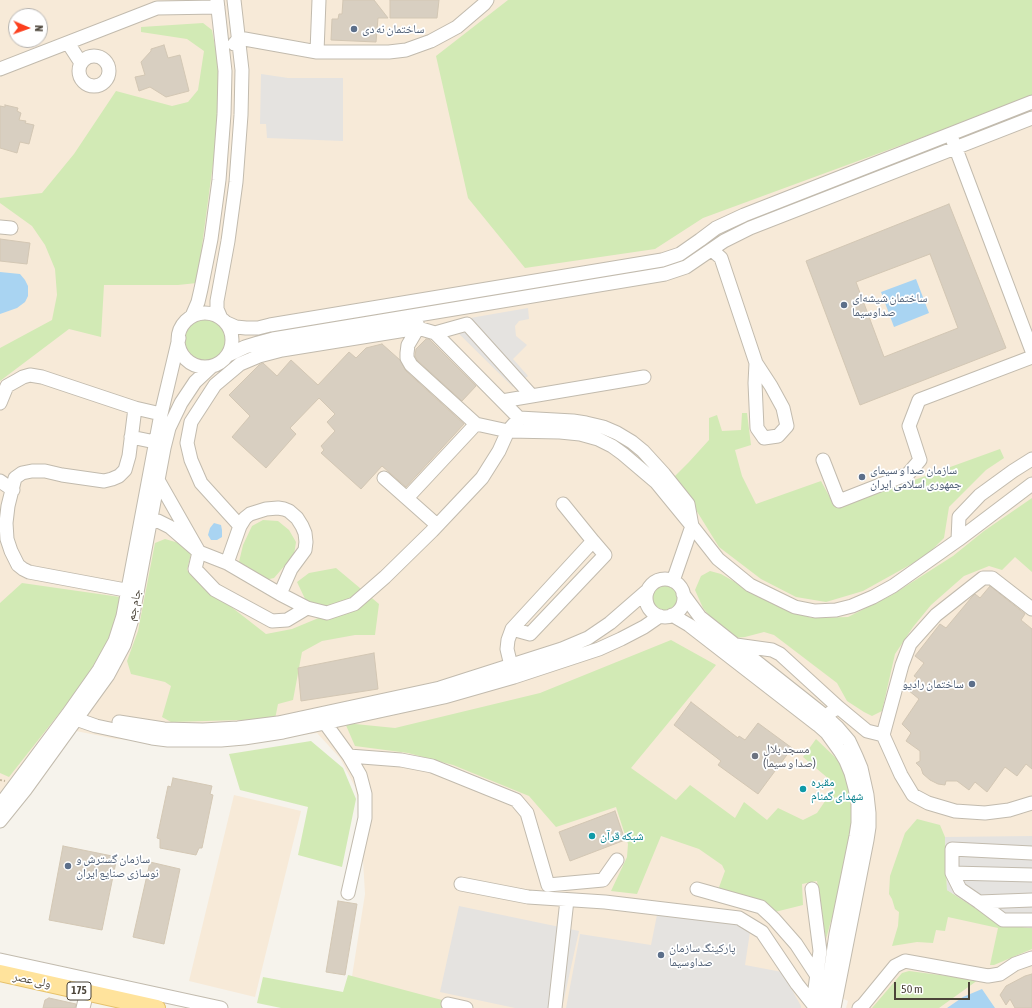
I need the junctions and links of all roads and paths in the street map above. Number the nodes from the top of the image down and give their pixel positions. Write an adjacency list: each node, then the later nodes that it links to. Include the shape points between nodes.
1 (171, 0): 5 (street)
2 (234, 0): 7 (street)
3 (319, 0): 10 (street)
4 (487, 0): 10 (street, via 456,28 406,50)
5 (156, 4): 6 (street); 9 (street)
6 (217, 4): 8 (street)
7 (239, 38): 8 (street, via 231,45 226,45); 10 (street); 11 (street)
8 (222, 41): 12 (street)
9 (68, 42): 13 (street); 14 (street)
10 (317, 52)
11 (241, 58): 12 (street, via 232,55 227,56); 25 (street, via 236,182 217,301 217,309)
12 (224, 61): 24 (street, via 219,180 201,289)
13 (82, 63)
14 (0, 69)
15 (1032, 102): 17 (street)
16 (1032, 118): 18 (street)
17 (950, 134): 18 (street); 19 (street)
18 (956, 148): 20 (street); 29 (street)
19 (809, 189): 20 (street); 21 (street, via 716,228)
20 (813, 204): 22 (street, via 750,228 724,241)
21 (700, 240): 22 (street); 23 (street, via 680,254 662,260)
22 (711, 251): 26 (street, via 686,267 665,274); 32 (street, via 721,258)
23 (412, 301): 25 (street, via 258,328 236,327); 26 (street)
24 (192, 316): 25 (street, via 206,312); 28 (street, via 185,322)
25 (223, 319): 30 (street, via 231,331 233,340)
26 (416, 322): 27 (street); 30 (street, via 273,339); 41 (street, via 408,345 408,358 411,364); 58 (street, via 259,356 240,364 215,385 191,422 188,442 191,460 201,483)
27 (435, 333): 35 (street, via 467,324); 36 (street)
28 (178, 338): 33 (street, via 184,357 191,363 200,367); 39 (street, جام جم)
29 (1032, 351)
30 (228, 355): 33 (street)
31 (1032, 357): 46 (street, via 920,400 909,426 920,460 908,474 839,501)
32 (756, 363): 32 (street, via 758,428 764,438 778,436 787,426 783,408)
33 (212, 366): 49 (street, جام جم, via 195,382 180,403 169,428)
34 (644, 376): 35 (street)
35 (532, 396): 36 (street)
36 (502, 401): 40 (street)
37 (0, 403): 38 (street, via 7,386 30,376 42,377)
38 (135, 408): 39 (street); 43 (street)
39 (161, 414): 44 (street, جام جم)
40 (519, 418): 42 (street); 48 (street, via 573,421 603,427 632,442 643,451)
41 (476, 424): 42 (street); 53 (street)
42 (508, 431): 48 (street, via 560,432 598,439); 57 (street, via 482,478)
43 (131, 437): 44 (street); 52 (street, via 125,470 119,476 104,481 32,471 15,478)
44 (155, 442): 56 (street, جام جم)
45 (1032, 459): 61 (street, via 980,495 959,517)
46 (823, 460)
47 (384, 478): 53 (street)
48 (660, 478): 59 (street, via 688,504)
49 (158, 480): 55 (street); 56 (street, جام جم)
50 (0, 481): 52 (street)
51 (1032, 484): 61 (street)
52 (13, 490): 68 (street, via 6,522 7,539 18,565 29,572)
53 (407, 498): 57 (street)
54 (563, 504): 63 (street)
55 (174, 508): 56 (street, via 157,508); 64 (street)
56 (148, 517): 60 (street); 62 (street, جام جم); 68 (street, جام جم)
57 (437, 525): 71 (street, via 354,604 327,614)
58 (240, 526): 65 (street); 69 (street, via 250,514 278,508 289,511 302,526 305,533 305,550 291,569)
59 (692, 526): 61 (street, via 718,559 750,585 795,607 815,611 836,610 873,597 893,586); 66 (street)
60 (174, 531): 62 (street, via 162,532); 64 (street)
61 (958, 540)
62 (147, 541): 68 (street, جام جم)
63 (593, 541): 74 (street); 74 (street, via 605,555 530,634)
64 (199, 552): 65 (street); 71 (street, via 195,569 215,590 272,621 287,620)
65 (227, 564): 69 (street)
66 (673, 581): 67 (street, via 661,579); 70 (street, via 678,584)
67 (648, 590): 73 (street, via 648,606 655,614); 77 (street, via 610,623 588,638)
68 (133, 591): 79 (street, جام جم, via 115,641)
69 (280, 594): 71 (street)
70 (683, 594): 73 (street, via 678,612); 75 (street, via 700,617)
71 (307, 608)
72 (1032, 609): 82 (street, via 992,578 983,578 936,615 910,644)
73 (666, 615): 76 (street, via 689,625); 77 (street, via 599,649)
74 (512, 629): 77 (street, via 507,649)
75 (735, 645): 76 (street); 78 (street, via 772,650 780,654)
76 (748, 662): 81 (street)
77 (512, 672): 80 (street)
78 (838, 707): 81 (street); 82 (street, via 868,731)
79 (74, 713): 80 (street, via 96,726 163,734); 85 (street, جام جم); 86 (street, جام جم, via 24,790)
80 (324, 718): 83 (street)
81 (822, 720): 102 (street, via 837,727 849,741 861,768 869,813 869,827 851,889)
82 (883, 735): 84 (street, via 913,795 928,803 955,811 985,813 1009,810)
83 (349, 756): 88 (street, via 401,760 432,766 516,800 527,813 548,885 603,880); 94 (street, via 360,775 365,794 365,818)
84 (1032, 803)
85 (0, 805)
86 (0, 821)
87 (1032, 853): 89 (street, via 952,849)
88 (617, 860)
89 (952, 873): 90 (street); 97 (street, via 960,889)
90 (1032, 875)
91 (461, 884): 95 (street, via 528,897)
92 (697, 889): 103 (street, via 761,907 796,944)
93 (812, 889): 103 (street, via 820,951)
94 (348, 893)
95 (567, 900): 106 (street, via 739,918 762,932 797,983); 112 (street)
96 (1032, 900): 97 (street)
97 (979, 902): 98 (street, via 1002,920)
98 (1032, 920)
99 (1032, 958): 107 (street, via 1015,964 1000,974 988,976 906,961 895,966)
100 (0, 960): 110 (street)
101 (0, 974): 104 (main road, ولی عصر / 175)
102 (835, 974): 106 (street); 113 (street)
103 (817, 976): 106 (street)
104 (87, 992): 108 (street); 109 (main road, ولی عصر / 175)
105 (448, 1004): 111 (street)
106 (818, 1007)
107 (861, 1007)
108 (84, 1008)
109 (157, 1008)
110 (221, 1008)
111 (466, 1008)
112 (554, 1008)
113 (834, 1008)

